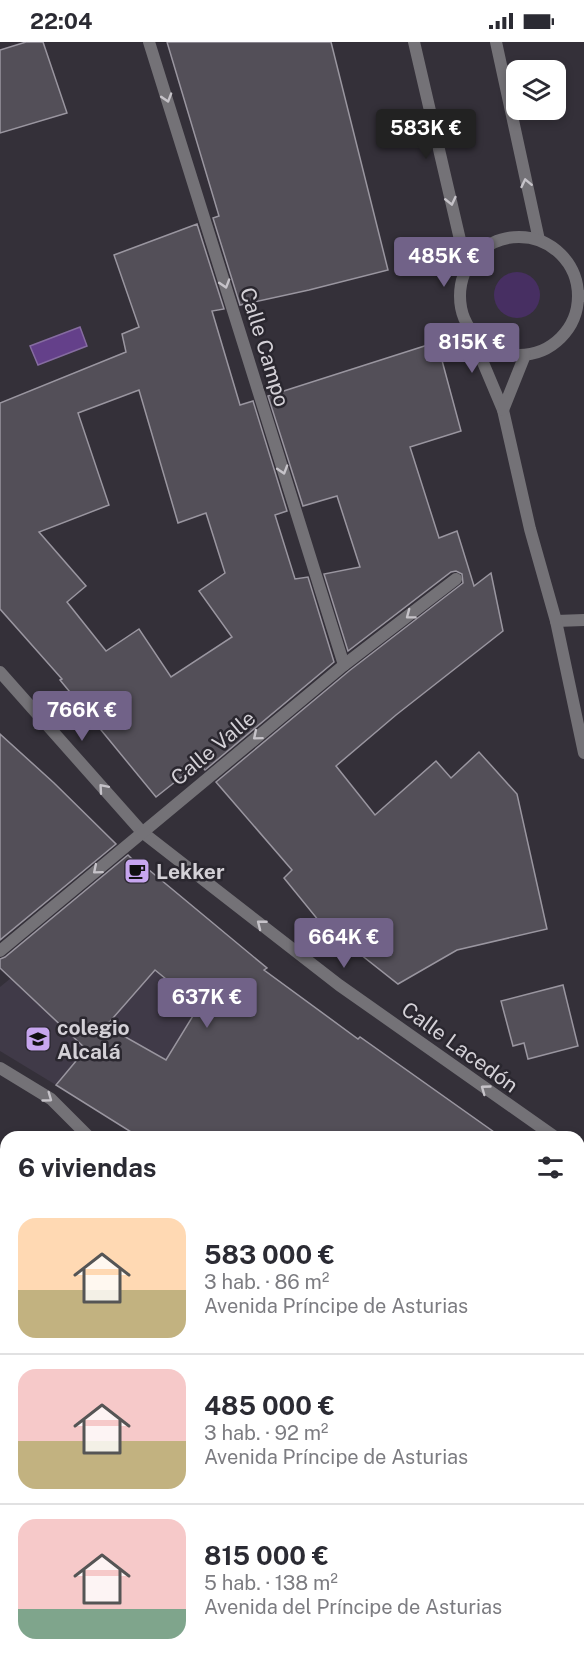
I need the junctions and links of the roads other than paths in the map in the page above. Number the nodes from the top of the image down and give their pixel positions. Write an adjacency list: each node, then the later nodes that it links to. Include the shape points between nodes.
1 (149, 42): 13 (street, Calle Campo, one-way to 13)
2 (414, 42): 5 (street, one-way to 5, via 461,244)
3 (496, 42): 4 (street, one-way to 3)
4 (539, 240): 5 (street, via 505,238); 6 (street, via 567,262)
5 (475, 255): 7 (street, via 464,271 459,290)
6 (581, 297): 8 (street, via 568,329 556,342)
7 (468, 327): 8 (street, via 493,349); 9 (street)
8 (525, 355): 9 (street)
9 (503, 410): 12 (street)
10 (456, 579): 13 (street, Calle Valle, one-way to 13)
11 (584, 620): 12 (street)
12 (556, 621): 15 (street)
13 (344, 665): 16 (street, Calle Valle, one-way to 16)
14 (0, 672): 16 (street, Calle Lacedón, one-way to 14)
15 (584, 753)
16 (142, 832): 17 (street, Calle Valle, one-way to 17); 19 (street, Calle Lacedón, one-way to 16, via 339,985)
17 (0, 951)
18 (0, 1068): 20 (street, one-way to 20, via 51,1099)
19 (533, 1123): 21 (street); 22 (street, Calle Lacedón)
20 (83, 1131)
21 (535, 1131)
22 (546, 1131)

